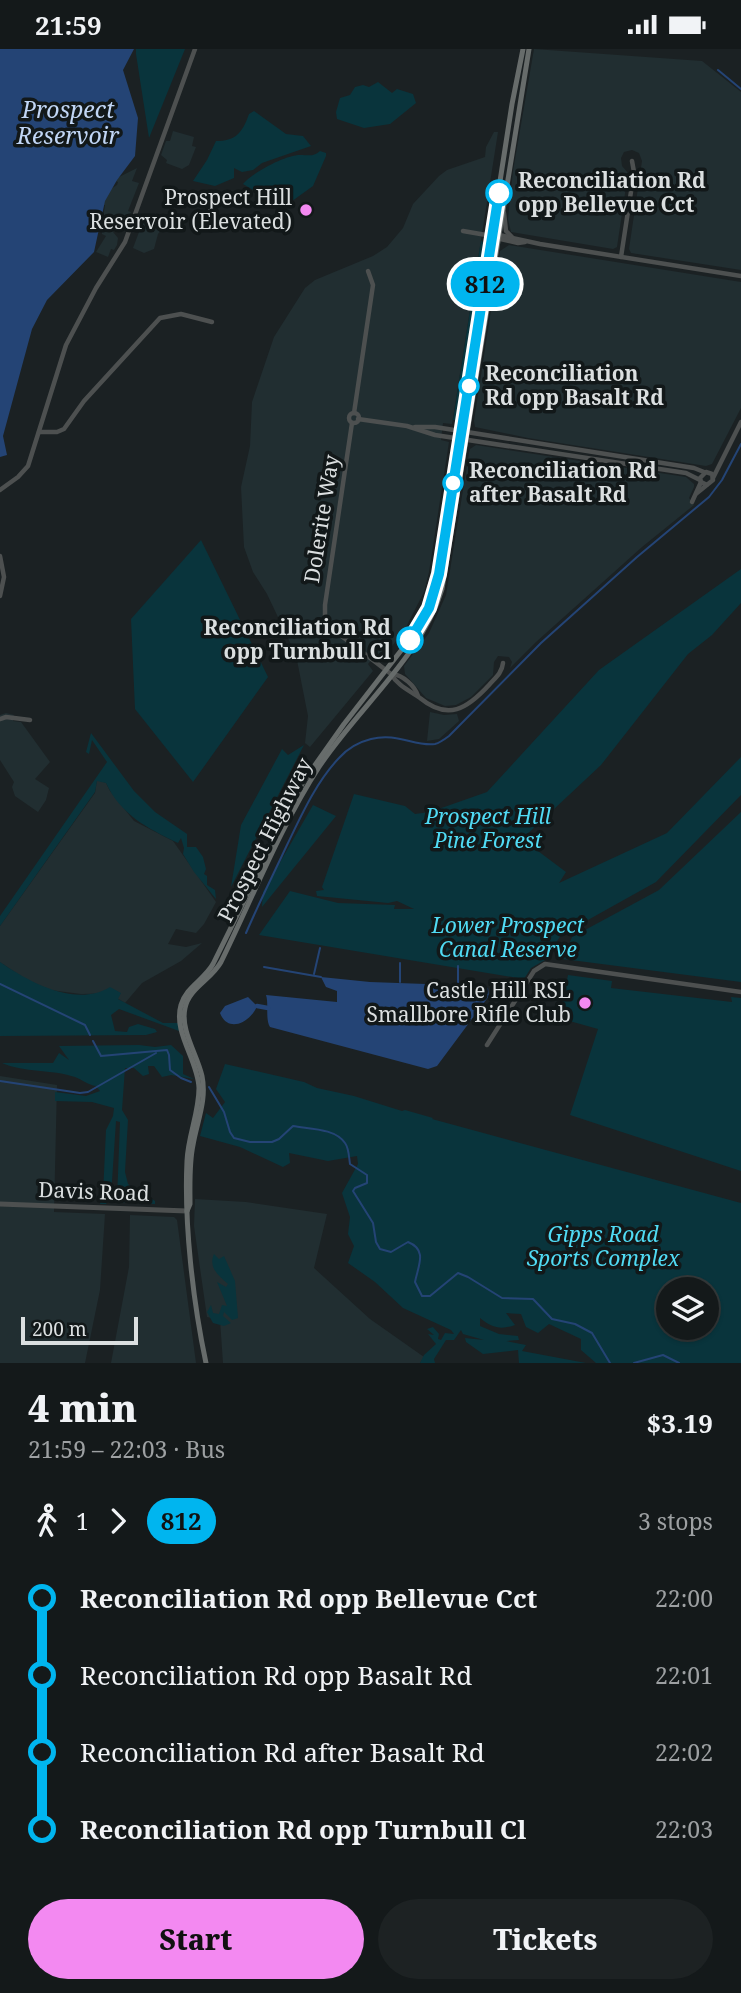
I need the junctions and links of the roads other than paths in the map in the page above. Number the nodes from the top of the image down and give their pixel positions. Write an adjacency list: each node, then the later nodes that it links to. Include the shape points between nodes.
1 (195, 49): 18 (street, via 125,242 75,325)
2 (523, 49): 7 (main road, Prospect Highway)
3 (529, 49): 5 (main road, Prospect Highway)
4 (632, 161): 10 (street)
5 (503, 209): 7 (main road, Prospect Highway); 8 (street, via 506,231)
6 (463, 231): 7 (street)
7 (496, 237): 8 (street); 9 (street); 19 (main road, Prospect Highway)
8 (514, 238): 9 (street)
9 (526, 242): 10 (street)
10 (621, 257): 12 (street)
11 (368, 271): 14 (street, via 373,285)
12 (741, 276)
13 (212, 322): 18 (street, via 181,314 160,318 64,429)
14 (354, 413): 15 (street); 17 (street, Dolerite Way, via 349,416)
15 (358, 419): 17 (street); 19 (street)
16 (741, 422): 21 (street)
17 (352, 423): 32 (street, Dolerite Way, via 326,616 331,628)
18 (39, 432): 26 (street, via 28,466)
19 (464, 435): 20 (street); 32 (main road, Prospect Highway, via 440,596 425,630)
20 (552, 449): 22 (street); 24 (street, via 686,473)
21 (717, 467): 22 (street); 23 (street)
22 (705, 472): 23 (street); 24 (street)
23 (713, 478): 25 (street)
24 (701, 481): 25 (street); 27 (street)
25 (706, 485): 27 (street)
26 (0, 490)
27 (697, 493): 28 (street)
28 (692, 502)
29 (0, 556): 30 (street, via 4,577)
30 (0, 596)
31 (503, 663): 32 (street, Dolerite Way, via 501,672 477,698 451,711 434,709 399,674)
32 (389, 672): 38 (main road, Prospect Highway, via 320,765 281,835 220,965 189,996 184,1016 200,1076 200,1107)
33 (0, 719): 34 (street)
34 (30, 720)
35 (741, 992): 36 (street, via 545,964 534,971)
36 (486, 1045)
37 (0, 1204): 38 (street, Davis Road)
38 (187, 1211): 39 (main road, Prospect Highway)
39 (206, 1363)

